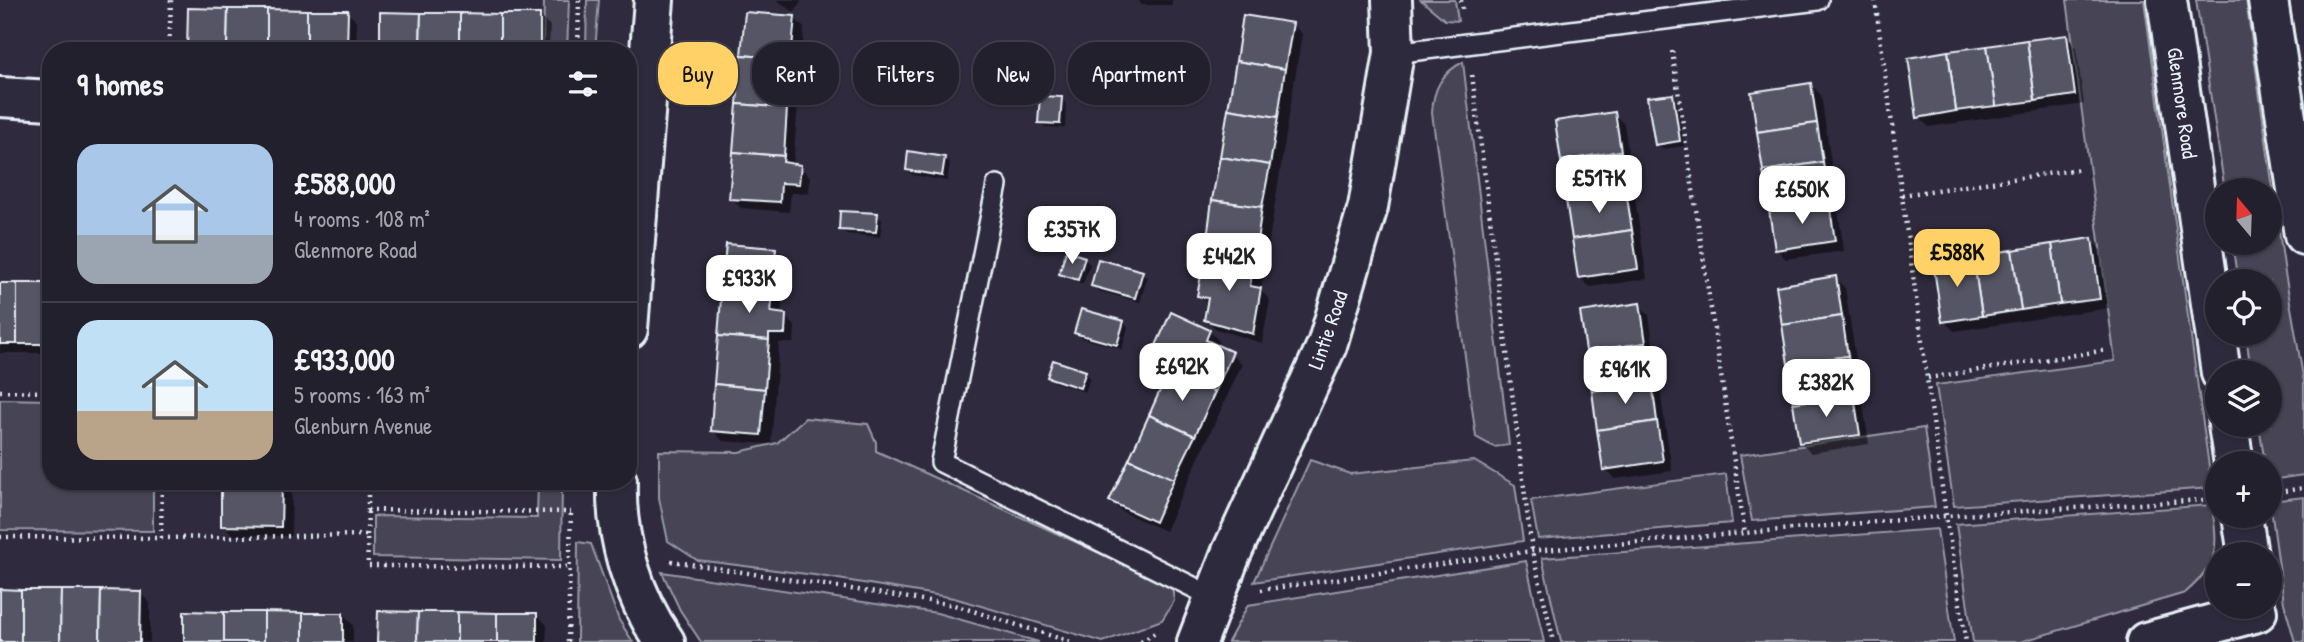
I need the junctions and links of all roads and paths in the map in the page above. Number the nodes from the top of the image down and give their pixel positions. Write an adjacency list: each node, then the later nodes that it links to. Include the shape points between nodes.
1 (171, 0): 11 (path)
2 (579, 0): 12 (path)
3 (654, 0): 20 (street)
4 (1392, 0): 14 (street, Lintie Road)
5 (1461, 0): 13 (path)
6 (1818, 0): 10 (lane)
7 (1875, 0): 19 (path)
8 (2167, 0): 23 (street, Glenmore Road)
9 (2268, 0): 21 (street)
10 (1668, 19): 13 (lane); 38 (path)
11 (169, 42)
12 (578, 42)
13 (1468, 45): 14 (lane); 42 (path)
14 (1394, 53): 45 (street, Lintie Road, via 1368,207 1327,345)
15 (0, 97): 16 (street)
16 (42, 99)
17 (2081, 169): 19 (path)
18 (997, 185): 45 (lane, via 941,462)
19 (1902, 195): 24 (path)
20 (637, 215)
21 (2304, 235)
22 (2107, 350): 24 (path)
23 (2219, 360)
24 (1928, 378): 36 (path)
25 (0, 391): 26 (path)
26 (42, 392)
27 (2304, 488): 31 (path)
28 (162, 490): 41 (path)
29 (368, 490): 34 (path)
30 (618, 490): 43 (street)
31 (2282, 491)
32 (2204, 500): 36 (path)
33 (571, 502): 35 (path)
34 (368, 510): 35 (path); 39 (path)
35 (571, 512): 37 (path)
36 (1946, 516): 38 (path); 53 (path)
37 (570, 527): 43 (path, via 591,530); 44 (path)
38 (1745, 534): 42 (path)
39 (367, 535): 41 (path); 44 (path, via 368,566)
40 (0, 537): 41 (path)
41 (160, 538)
42 (1532, 551): 45 (path); 52 (path)
43 (623, 554): 48 (street, via 650,621); 49 (path, via 954,605)
44 (569, 567): 47 (path)
45 (1213, 597): 50 (path); 51 (street, Lintie Road)
46 (2260, 620): 54 (street)
47 (568, 642)
48 (665, 642)
49 (1071, 642)
50 (1141, 642)
51 (1196, 642)
52 (1554, 642)
53 (1966, 642)
54 (2146, 642)

